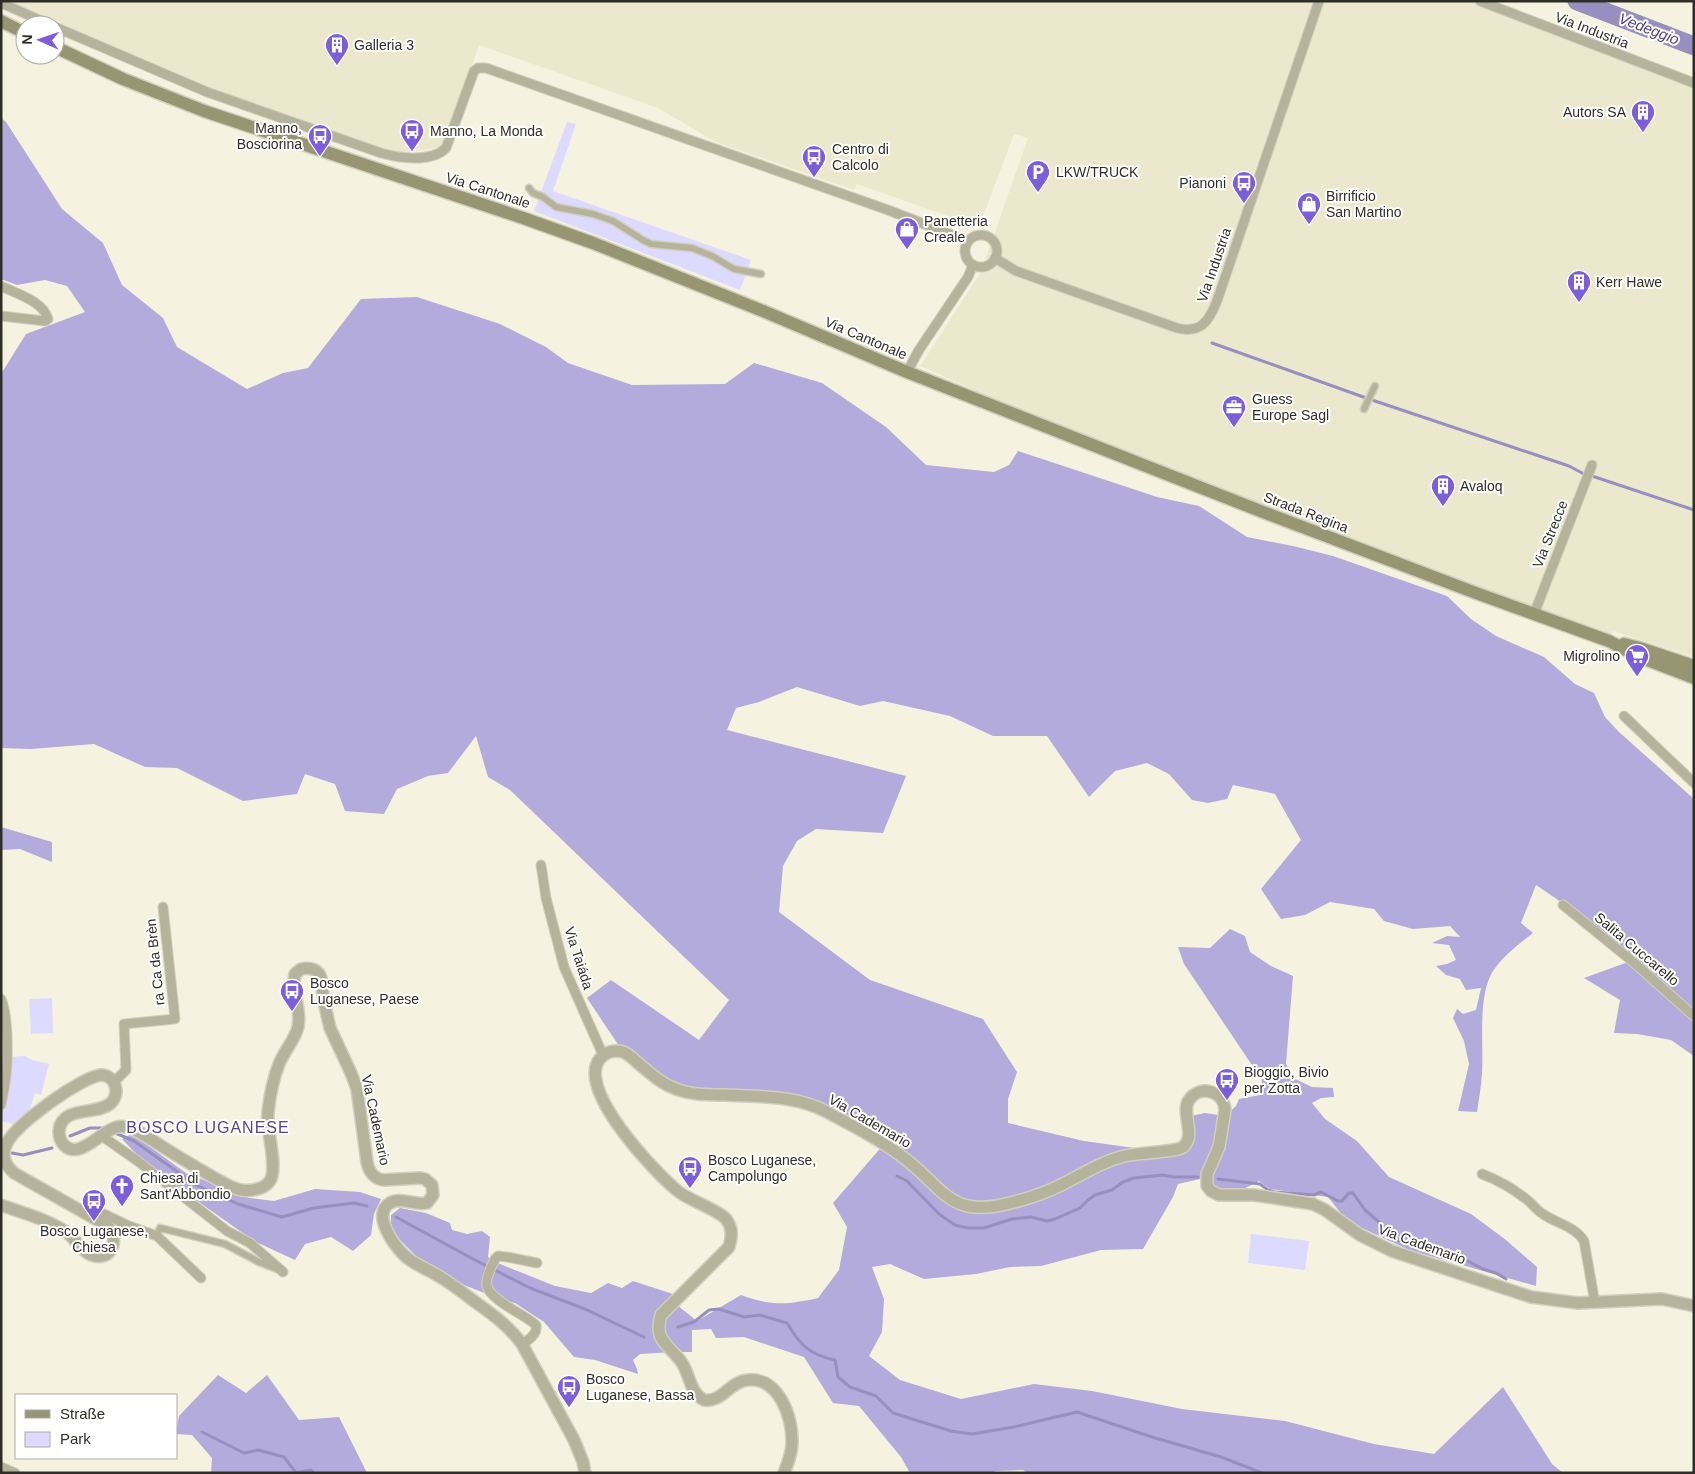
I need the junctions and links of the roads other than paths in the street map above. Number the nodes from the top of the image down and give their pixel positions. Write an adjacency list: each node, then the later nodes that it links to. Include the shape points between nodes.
1 (1319, 1): 12 (street, Via Industria, via 1217,301 1202,325 1192,330 1177,328 1016,271)
2 (1480, 1): 9 (street, Via Industria)
3 (1, 3): 4 (street)
4 (28, 15)
5 (1, 21): 6 (main road)
6 (15, 28)
7 (65, 31): 11 (street, via 207,92 402,158 436,154 446,148 474,71 486,68)
8 (65, 52): 17 (main road, Via Cantonale, via 204,111 593,242)
9 (1694, 83)
10 (529, 188): 14 (street, via 556,207 613,221 651,244 692,248 734,269)
11 (968, 241): 12 (street, via 977,235 988,236 995,243); 13 (street, via 965,251)
12 (995, 258): 13 (street, via 983,266)
13 (973, 265): 17 (street)
14 (761, 274)
15 (1, 286): 16 (street, via 40,306 48,319)
16 (1, 316)
17 (907, 372): 21 (main road, Strada Regina)
18 (1373, 389): 19 (street)
19 (1365, 407)
20 (1592, 465): 21 (street, Via Strecce)
21 (1534, 614): 22 (main road, Strada Regina)
22 (1609, 641): 23 (main road); 24 (main road, Strada Regina)
23 (1694, 666)
24 (1694, 679)
25 (1624, 716): 26 (street)
26 (1694, 783)
27 (541, 865): 32 (street, Via Taiáda, via 564,967)
28 (1563, 905): 31 (street, Salita Cuccarello)
29 (163, 907): 33 (street, ra Ca da Brèn, via 175,1019 124,1024 126,1070)
30 (1, 999): 34 (street, via 5,1014 8,1071)
31 (1694, 1016)
32 (603, 1055): 44 (street, Via Cademario, via 614,1051 626,1053 657,1079 679,1090 796,1100 825,1111 899,1154 952,1201 978,1208 998,1206 1043,1193 1111,1160 1182,1147 1188,1137 1188,1101 1200,1092 1209,1091 1225,1104 1219,1147 1206,1178 1206,1186 1211,1191 1219,1195 1254,1195 1313,1204 1369,1240 1408,1257 1531,1297); 50 (street, via 596,1064 595,1076 616,1123 661,1177 681,1193 725,1217 730,1226 729,1247 661,1315 660,1335 684,1364 695,1394 704,1400 715,1400 736,1383 749,1380 761,1382 775,1392 782,1402 792,1433 790,1456)
33 (114, 1082): 35 (street, Via Cademario, via 116,1091 111,1103 66,1117 59,1129 60,1140 70,1149 85,1146); 36 (street, via 109,1077 97,1076 68,1091 43,1108)
34 (1, 1105)
35 (106, 1133): 42 (street); 46 (street, Via Cademario, via 119,1127 133,1130 231,1187 248,1190 269,1183 272,1176 270,1097 279,1064 293,1040 299,1017 294,978 301,969 314,969 321,978 332,1034 357,1089 371,1173 377,1179 420,1178 432,1185 433,1195 427,1203 399,1200 387,1204 382,1216 387,1232 408,1258 441,1277 501,1321)
36 (3, 1147): 39 (street, via 6,1163 14,1173)
37 (1482, 1174): 44 (street, via 1508,1186 1541,1213 1581,1236)
38 (1, 1205): 39 (street, via 60,1228 87,1253 103,1256 113,1245 113,1233)
39 (92, 1216): 40 (street, via 104,1214)
40 (157, 1236): 42 (street, via 160,1228 225,1244); 43 (street)
41 (537, 1263): 46 (street, via 498,1256 486,1282 501,1302 536,1325 533,1336)
42 (283, 1272)
43 (201, 1278)
44 (1595, 1303): 45 (street, Via Cademario, via 1662,1300)
45 (1694, 1306)
46 (522, 1344): 49 (street, Via Cademario, via 574,1440)
47 (1, 1467): 48 (street)
48 (15, 1473)
49 (585, 1473)
50 (784, 1473)

